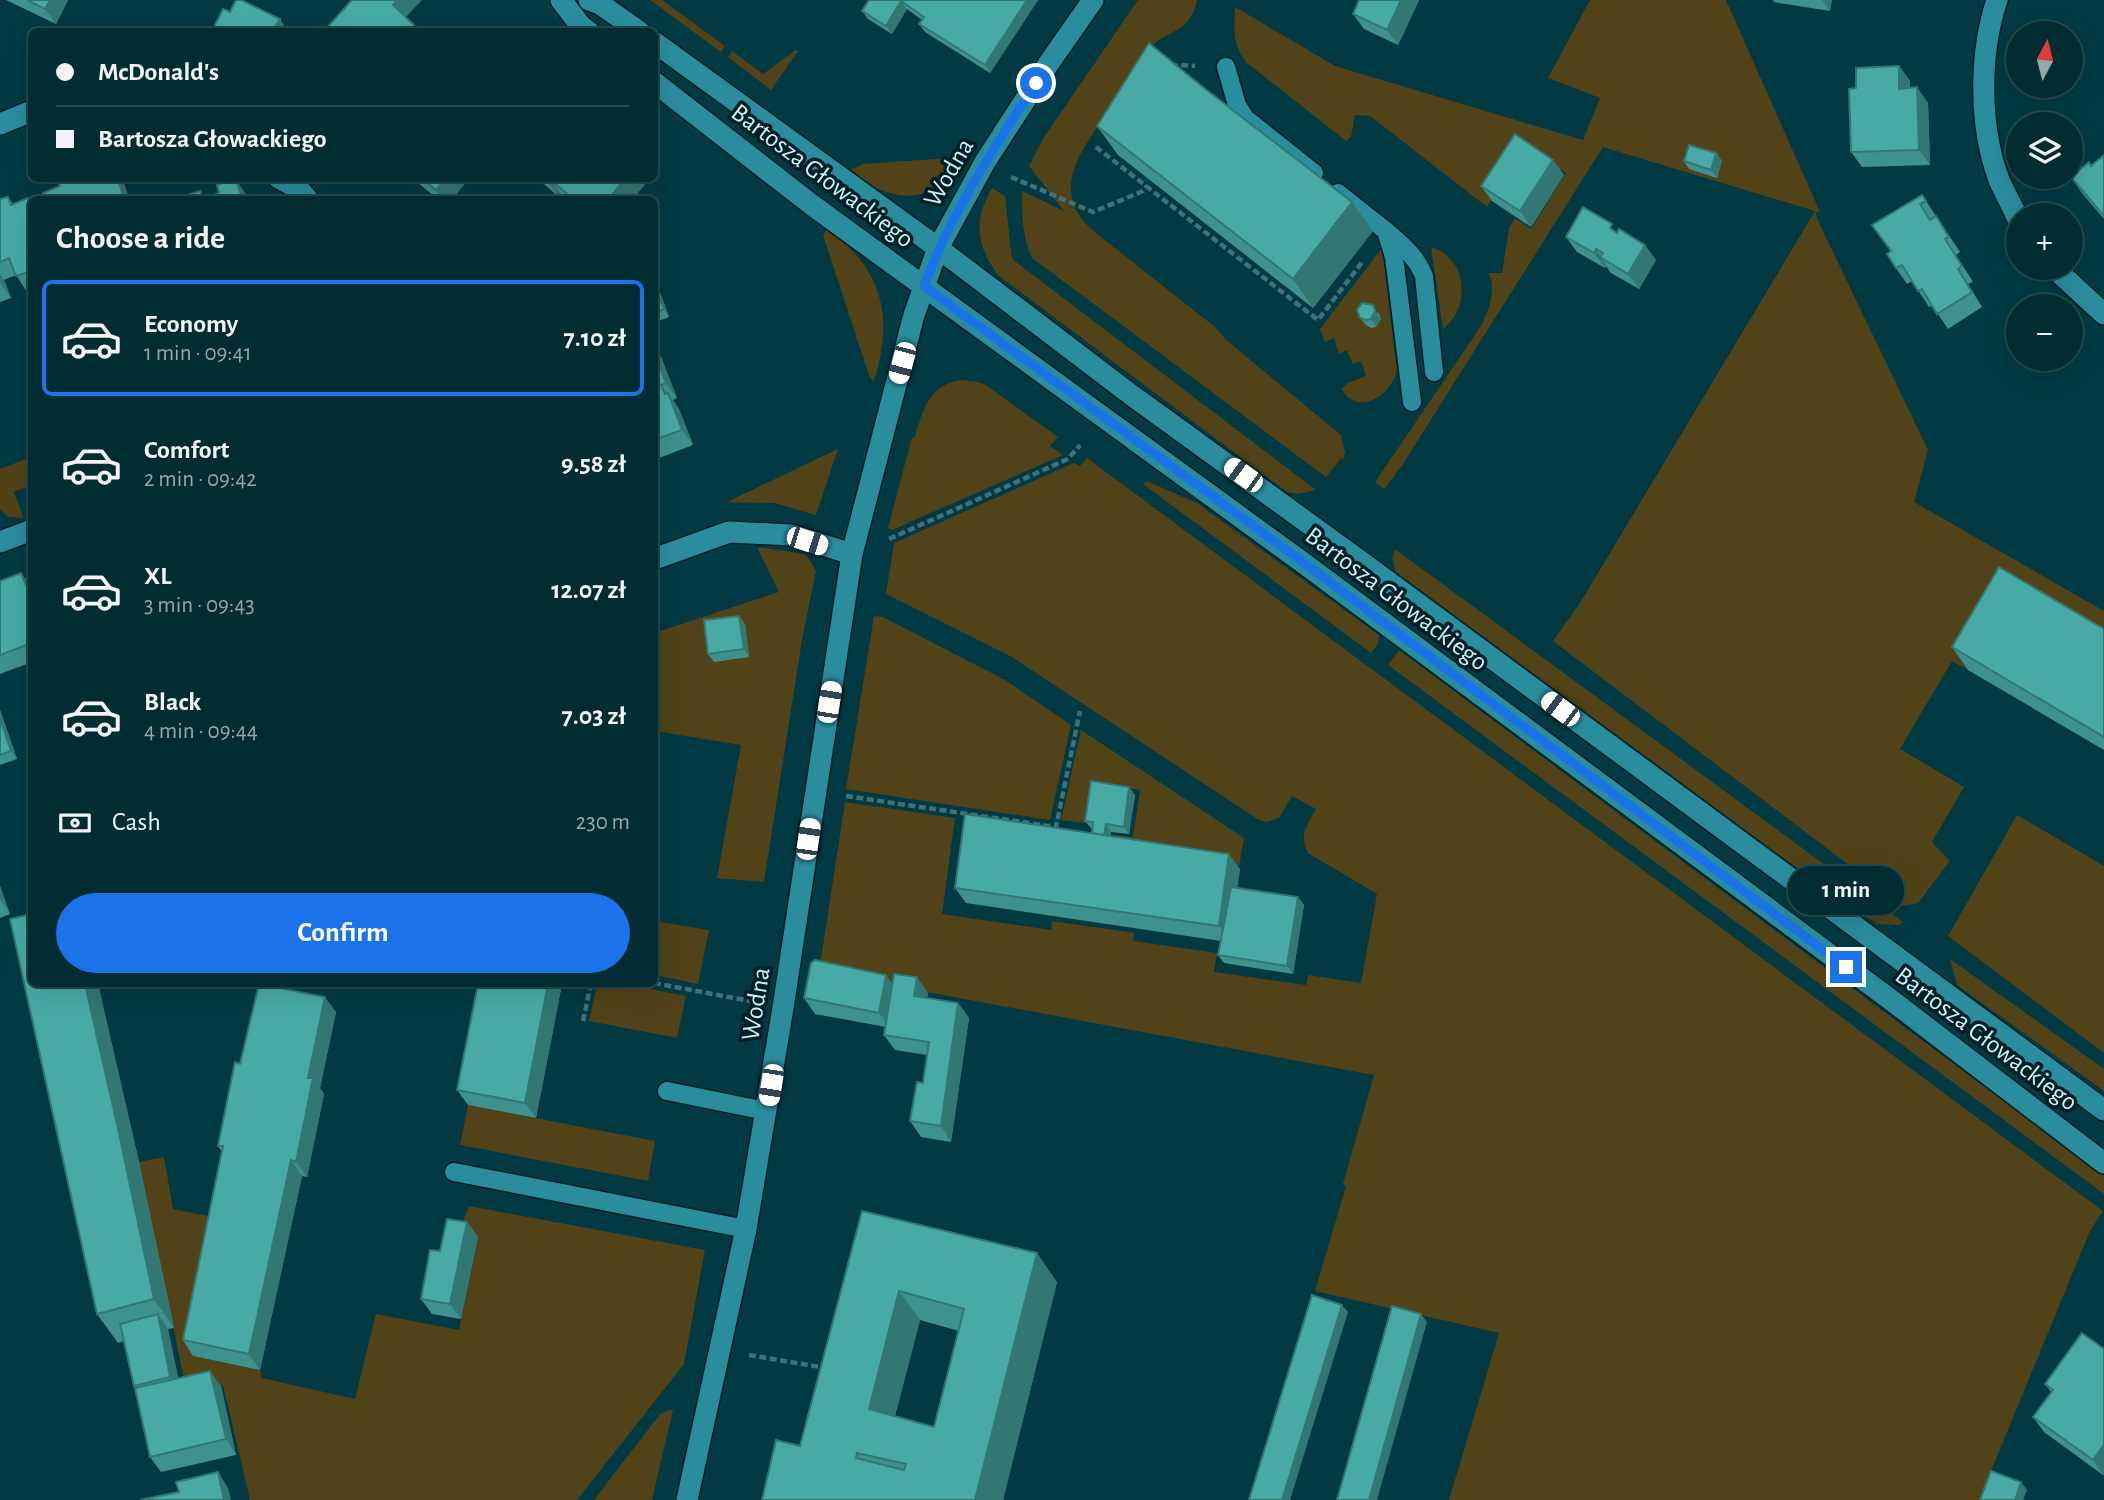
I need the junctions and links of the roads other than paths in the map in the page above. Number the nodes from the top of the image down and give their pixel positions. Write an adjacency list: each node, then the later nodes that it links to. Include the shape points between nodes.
1 (561, 0): 5 (street)
2 (589, 0): 6 (street)
3 (1093, 0): 16 (street, Wodna, via 985,162)
4 (1997, 0): 14 (street, via 1989,23 1983,73 1987,131)
5 (584, 28)
6 (634, 28)
7 (658, 45): 16 (street, Bartosza Głowackiego)
8 (1227, 67): 15 (lane, via 1245,117)
9 (658, 85): 18 (street, Bartosza Głowackiego)
10 (28, 113): 11 (street)
11 (0, 124)
12 (286, 182): 13 (street)
13 (305, 196)
14 (2011, 203)
15 (1386, 231): 20 (lane, via 1412,254 1424,276); 21 (lane, via 1394,257)
16 (938, 248): 18 (street, Wodna); 27 (street, Bartosza Głowackiego)
17 (2067, 280): 19 (street)
18 (924, 286): 24 (street, Wodna); 29 (street, Bartosza Głowackiego, via 1303,562)
19 (2104, 314)
20 (1434, 372)
21 (1412, 402)
22 (28, 532): 23 (street)
23 (0, 542)
24 (852, 554): 25 (street, via 791,536 729,532); 28 (street, Wodna)
25 (658, 558)
26 (667, 1091): 28 (lane)
27 (2104, 1110)
28 (766, 1111): 31 (street, Wodna)
29 (2104, 1163)
30 (454, 1172): 31 (lane)
31 (746, 1229): 32 (street, Wodna)
32 (687, 1500)

